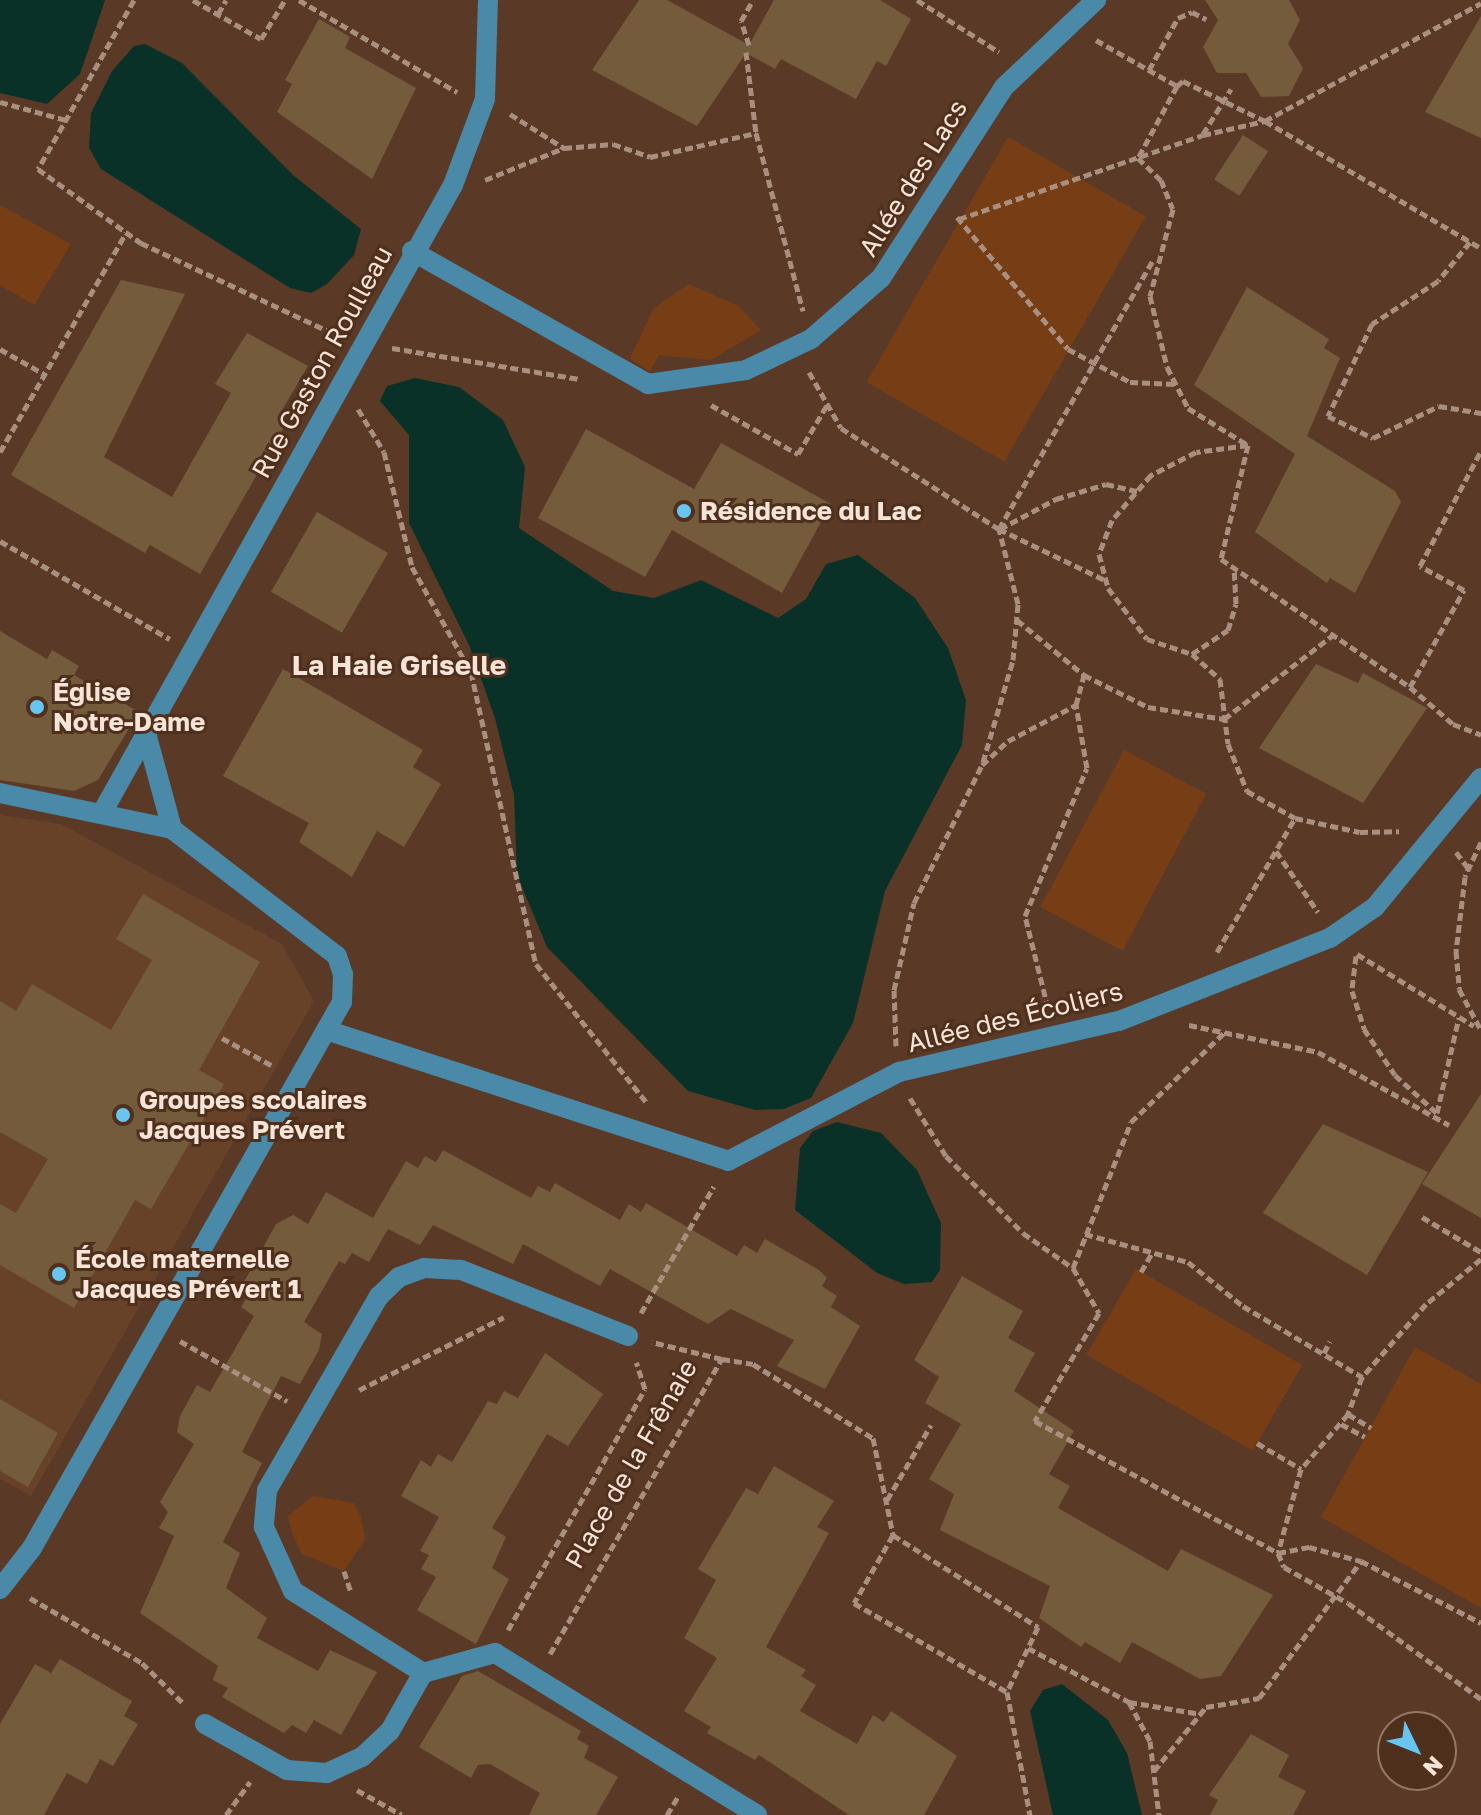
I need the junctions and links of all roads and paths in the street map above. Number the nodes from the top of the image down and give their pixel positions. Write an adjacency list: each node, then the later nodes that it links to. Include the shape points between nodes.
1 (134, 0): 23 (path)
2 (193, 0): 11 (path)
3 (226, 0): 11 (path)
4 (285, 0): 11 (path, via 261,39)
5 (299, 0): 20 (path, via 457,92)
6 (488, 0): 20 (street, Rue Gaston Roulleau)
7 (753, 0): 14 (path, via 741,21)
8 (917, 0): 17 (path)
9 (1096, 0): 13 (street, Allée des Lacs)
10 (1481, 3): 24 (path)
11 (218, 14)
12 (1206, 19): 16 (path, via 1192,12 1178,18)
13 (1067, 24): 16 (path); 17 (street, Allée des Lacs)
14 (749, 45)
15 (746, 52): 25 (path)
16 (1149, 70): 18 (path)
17 (1020, 71): 29 (street, Allée des Lacs, via 976,124)
18 (1177, 86): 21 (path, via 1183,81); 28 (path)
19 (1231, 89): 21 (path)
20 (485, 99): 27 (path); 30 (street, Rue Gaston Roulleau)
21 (1224, 101): 24 (path); 26 (path)
22 (0, 102): 23 (path)
23 (66, 120): 32 (path, via 38,169)
24 (1265, 121): 26 (path); 33 (path)
25 (756, 133): 27 (path, via 650,157 613,144); 38 (path)
26 (1203, 135): 28 (path)
27 (564, 148): 30 (path)
28 (1138, 158): 31 (path); 36 (path, via 1161,180 1173,209)
29 (932, 202): 31 (path); 38 (street, Allée des Lacs, via 881,278)
30 (442, 203): 35 (street, Rue Gaston Roulleau)
31 (959, 219): 40 (path, via 1068,349)
32 (126, 233): 37 (path, via 325,333); 41 (path)
33 (1470, 242): 34 (path); 47 (path, via 1438,281 1372,324 1328,416 1373,438 1439,406)
34 (1481, 248)
35 (412, 251): 37 (street, Rue Gaston Roulleau); 44 (street, Allée des Lacs, via 648,384)
36 (1156, 255): 40 (path); 45 (path, via 1150,296)
37 (363, 341): 42 (street, Rue Gaston Roulleau); 43 (path)
38 (803, 344): 44 (street, Allée des Lacs, via 746,370); 46 (path)
39 (0, 349): 41 (path)
40 (1092, 367): 45 (path, via 1130,382); 52 (path)
41 (44, 374): 50 (path)
42 (341, 380): 58 (street, Rue Gaston Roulleau); 89 (path, via 384,452 412,567 471,672 536,964)
43 (589, 381)
44 (678, 381): 46 (path, via 798,454)
45 (1176, 384): 48 (path, via 1188,408)
46 (827, 405): 52 (path, via 841,428)
47 (1481, 413)
48 (1248, 445): 51 (path, via 1196,452 1151,475); 54 (path, via 1221,559)
49 (1481, 451): 61 (path, via 1420,566 1464,590)
50 (0, 452)
51 (1137, 491): 52 (path, via 1106,484); 55 (path, via 1112,520 1099,554)
52 (999, 529): 55 (path); 56 (path)
53 (1, 544): 58 (path)
54 (1234, 568): 57 (path); 59 (path, via 1236,604 1228,630)
55 (1106, 580): 59 (path, via 1147,639)
56 (1016, 619): 60 (path); 66 (path, via 1013,660)
57 (1333, 635): 61 (path); 63 (path)
58 (192, 651): 64 (street, Rue Gaston Roulleau)
59 (1192, 654): 63 (path, via 1220,679)
60 (1084, 675): 62 (path); 63 (path, via 1148,707)
61 (1410, 687): 65 (path, via 1453,724)
62 (1076, 705): 66 (path, via 1008,741); 78 (path, via 1087,768 1025,916)
63 (1224, 719): 70 (path, via 1247,791)
64 (146, 733): 69 (street, Rue Gaston Roulleau); 72 (street)
65 (1481, 735)
66 (982, 765): 87 (path, via 910,917 894,990)
67 (1481, 778): 71 (street, Allée des Écoliers)
68 (0, 793): 69 (street)
69 (103, 811): 72 (street)
70 (1295, 818): 71 (path, via 1360,832); 74 (path)
71 (1436, 827): 75 (street, Allée des Écoliers)
72 (172, 829): 84 (street, via 337,956 342,1002)
73 (1481, 842): 83 (path, via 1465,877 1456,951 1459,989)
74 (1276, 851): 76 (path, via 1296,872); 79 (path, via 1209,965)
75 (1375, 907): 76 (street, Allée des Écoliers); 77 (path)
76 (1330, 938): 79 (street, Allée des Écoliers)
77 (1356, 953): 80 (path); 90 (path, via 1352,991 1364,1029 1395,1075)
78 (1039, 983)
79 (1206, 988): 82 (path); 87 (street, Allée des Écoliers, via 1119,1021)
80 (1459, 1017): 83 (path); 90 (path)
81 (1177, 1025): 82 (path)
82 (1206, 1026): 85 (path)
83 (1478, 1028)
84 (326, 1030): 88 (street); 91 (street)
85 (1227, 1030): 90 (path, via 1318,1052 1449,1125); 93 (path, via 1131,1122)
86 (222, 1038): 88 (path)
87 (899, 1072): 91 (street, Allée des Écoliers); 97 (path, via 946,1156 1023,1233)
88 (298, 1079): 100 (street)
89 (649, 1106)
90 (1437, 1114)
91 (728, 1161): 101 (path)
92 (1422, 1217): 95 (path)
93 (1085, 1234): 94 (path); 97 (path)
94 (1153, 1251): 98 (path); 103 (path, via 1188,1262 1243,1306)
95 (1481, 1252)
96 (1481, 1259): 105 (path, via 1426,1304)
97 (1073, 1268): 117 (path, via 1099,1313 1035,1421)
98 (1141, 1272)
99 (537, 1300): 101 (street); 106 (path); 107 (street, via 461,1270 424,1268 399,1277 379,1296)
100 (157, 1328): 107 (path); 119 (street)
101 (628, 1336): 104 (path, Place de la Frênaie); 123 (path, Place de la Frênaie, via 645,1389)
102 (1330, 1341): 103 (path)
103 (1324, 1353): 105 (path)
104 (722, 1359): 115 (path, via 753,1364 873,1438); 125 (path, Place de la Frênaie)
105 (1362, 1377): 108 (path)
106 (353, 1393)
107 (311, 1414): 124 (street, via 267,1490 264,1527 272,1558 293,1591)
108 (1348, 1414): 109 (path); 111 (path)
109 (1341, 1424): 112 (path); 114 (path)
110 (931, 1425): 115 (path)
111 (1371, 1428)
112 (1365, 1437)
113 (1257, 1443): 114 (path)
114 (1301, 1469): 117 (path)
115 (887, 1501): 116 (path)
116 (893, 1535): 122 (path, via 1038,1627); 126 (path, via 854,1603)
117 (1278, 1553): 118 (path, via 1309,1547); 120 (path, via 1284,1567)
118 (1361, 1561): 120 (path); 121 (path)
119 (2, 1586): 130 (path, via 142,1663)
120 (1333, 1595): 127 (path); 129 (path, via 1259,1698)
121 (1481, 1623)
122 (1028, 1648): 126 (path); 128 (path)
123 (495, 1653): 124 (street); 125 (street)
124 (423, 1673): 133 (street, via 390,1731 362,1757)
125 (535, 1680): 136 (street)
126 (1007, 1692): 137 (path)
127 (1481, 1699)
128 (1129, 1702): 129 (path); 132 (path, via 1150,1741)
129 (1201, 1714): 132 (path)
130 (205, 1724): 131 (street)
131 (267, 1759): 133 (street, via 287,1770); 134 (path)
132 (1154, 1771): 138 (path)
133 (327, 1773): 135 (path)
134 (226, 1815)
135 (402, 1815)
136 (757, 1815)
137 (1030, 1815)
138 (1159, 1815)

